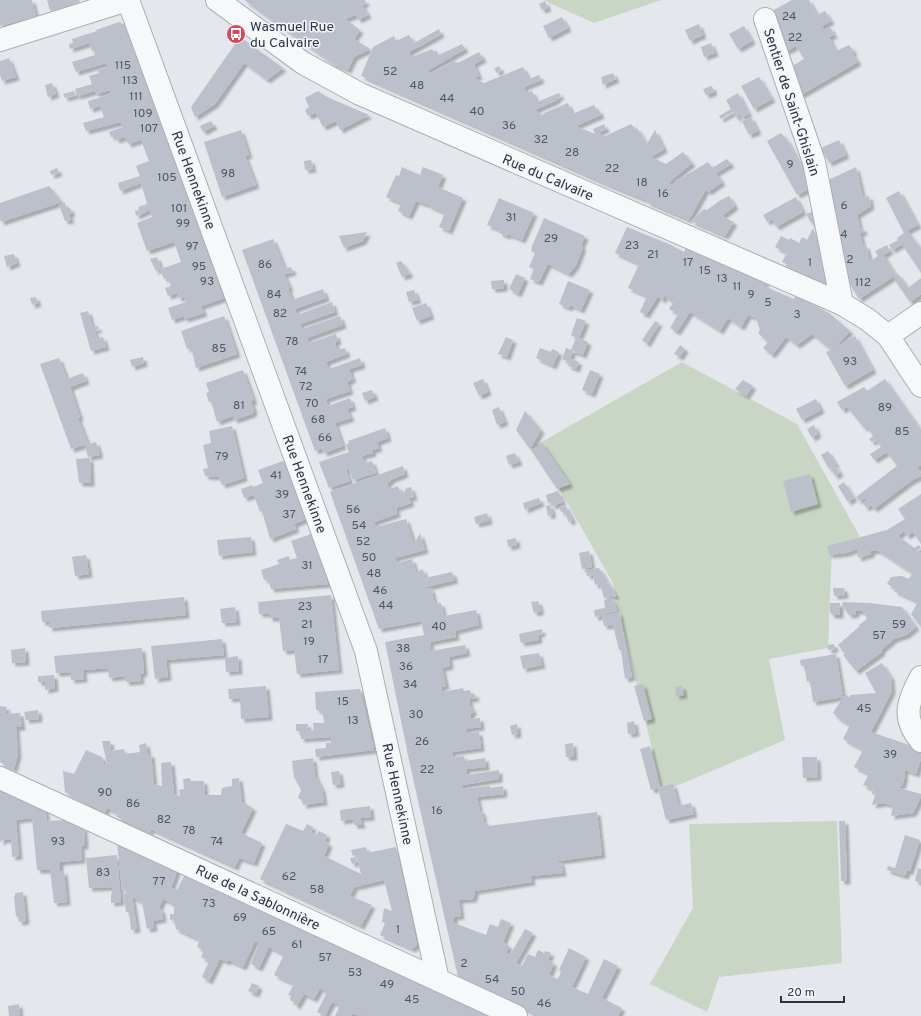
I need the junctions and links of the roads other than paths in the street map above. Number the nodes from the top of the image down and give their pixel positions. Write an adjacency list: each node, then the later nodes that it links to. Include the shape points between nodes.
1 (127, 0): 4 (street); 12 (street, Rue Hennekinne, via 366,651)
2 (217, 0): 5 (street, Rue du Calvaire, via 303,63 360,94)
3 (765, 19): 5 (street, Sentier de Saint-Ghislain, via 814,162)
4 (0, 40)
5 (842, 304): 7 (street, Rue du Calvaire)
6 (921, 313): 7 (street)
7 (888, 336): 8 (street, Rue du Calvaire)
8 (921, 386)
9 (921, 677): 10 (street, via 911,694 908,710 910,725)
10 (921, 741)
11 (0, 778): 12 (street, Rue de la Sablonnière)
12 (438, 980): 13 (street, Rue de la Sablonnière)
13 (516, 1016)

